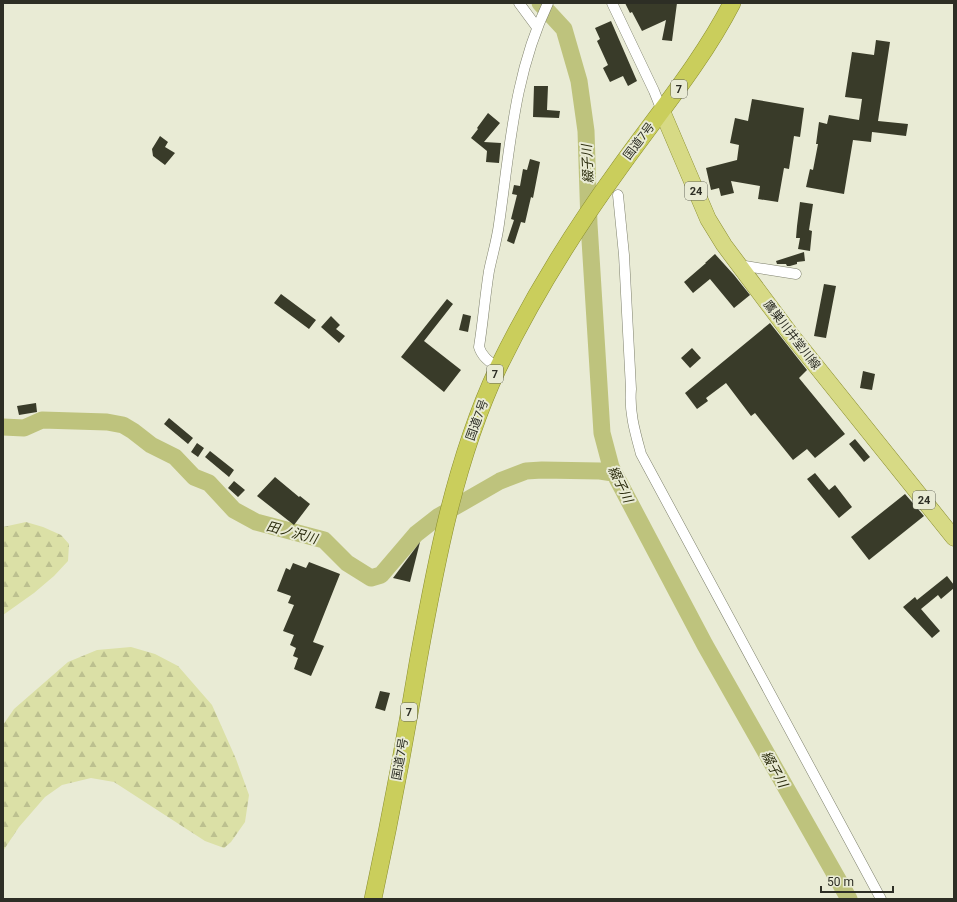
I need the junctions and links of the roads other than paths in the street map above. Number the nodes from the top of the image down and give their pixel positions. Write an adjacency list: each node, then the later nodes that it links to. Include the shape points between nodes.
1 (519, 3): 5 (street)
2 (548, 3): 5 (street)
3 (612, 3): 6 (street)
4 (732, 3): 6 (highway, 国道7号 / 7, via 703,52)
5 (536, 26): 10 (street, via 522,73 508,146 499,226 489,271 479,347 484,357)
6 (662, 111): 8 (main road, 鷹巣川井堂川線 / 24, via 708,219); 10 (highway, 国道7号 / 7, via 618,170 562,253 538,292)
7 (618, 195): 13 (street, via 624,255 630,402 641,454)
8 (739, 265): 9 (street); 11 (main road, 鷹巣川井堂川線 / 24, via 797,342)
9 (796, 274)
10 (498, 368): 12 (highway, 国道7号 / 7, via 476,419 445,525)
11 (954, 538)
12 (373, 899)
13 (881, 899)

